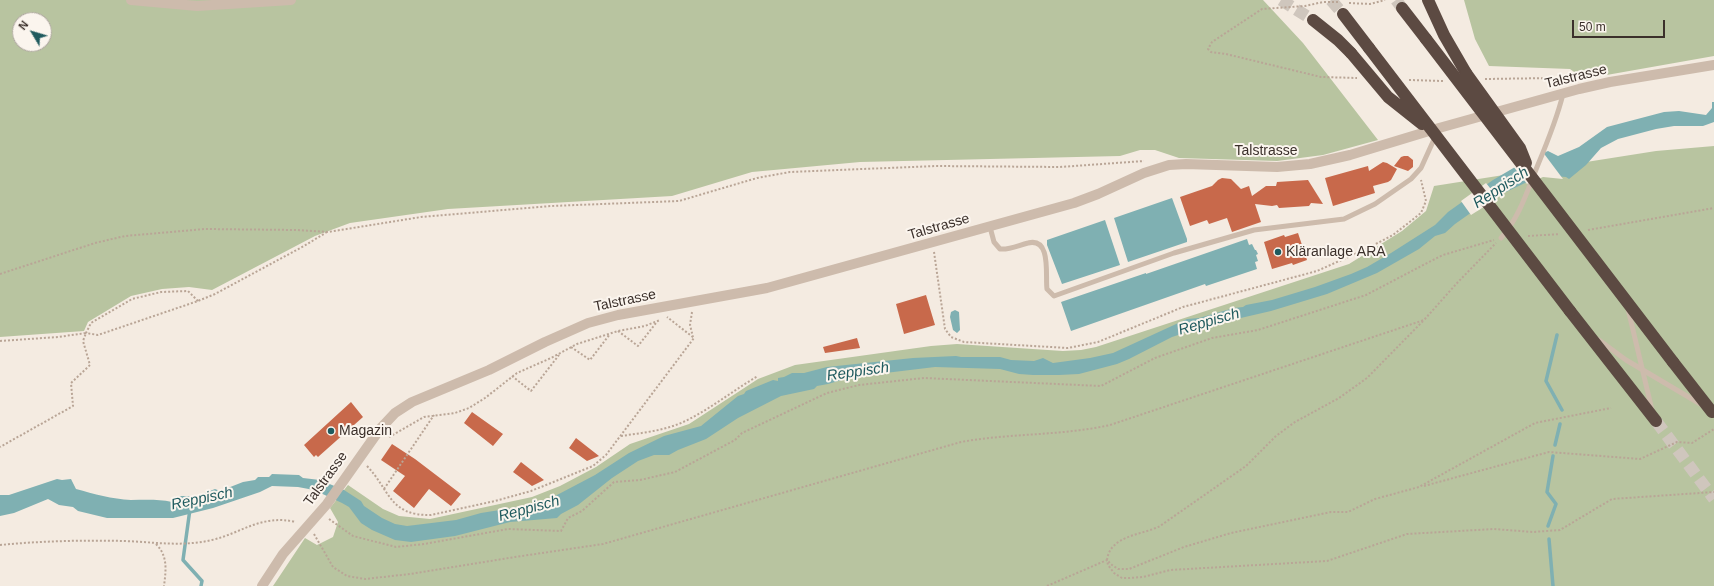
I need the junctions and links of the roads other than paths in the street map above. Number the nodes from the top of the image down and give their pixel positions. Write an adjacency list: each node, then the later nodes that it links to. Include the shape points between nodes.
1 (131, 0): 2 (street, via 197,6)
2 (291, 0)
3 (1428, 0): 10 (highway, bridge, via 1444,35 1479,92 1520,148)
4 (1402, 8): 10 (highway, bridge)
5 (1343, 14): 9 (highway, bridge)
6 (1313, 20): 9 (highway, bridge, via 1351,53 1388,97)
7 (1714, 65): 8 (street, Talstrasse, via 1610,82)
8 (1563, 94): 9 (street, Talstrasse); 10 (lane)
9 (1437, 131): 11 (street, Talstrasse, via 1310,164 1277,167 1186,164 1161,167 1086,199); 11 (lane, via 1419,171 1408,182 1375,204 1344,220 1254,230 1174,253 1054,296 1047,289 1046,256 1041,247 1030,242 1000,249 994,242); 14 (highway, bridge)
10 (1532, 181): 12 (lane, via 1515,221); 13 (highway, bridge)
11 (990, 227): 18 (street, Talstrasse, via 767,288 618,315 577,327 489,370 406,406 385,423 327,504 283,554)
12 (1501, 238)
13 (1624, 298): 15 (lane); 16 (highway, bridge)
14 (1584, 328): 15 (lane); 17 (highway)
15 (1642, 370): 16 (lane); 17 (lane)
16 (1712, 412)
17 (1656, 421)
18 (262, 586)

